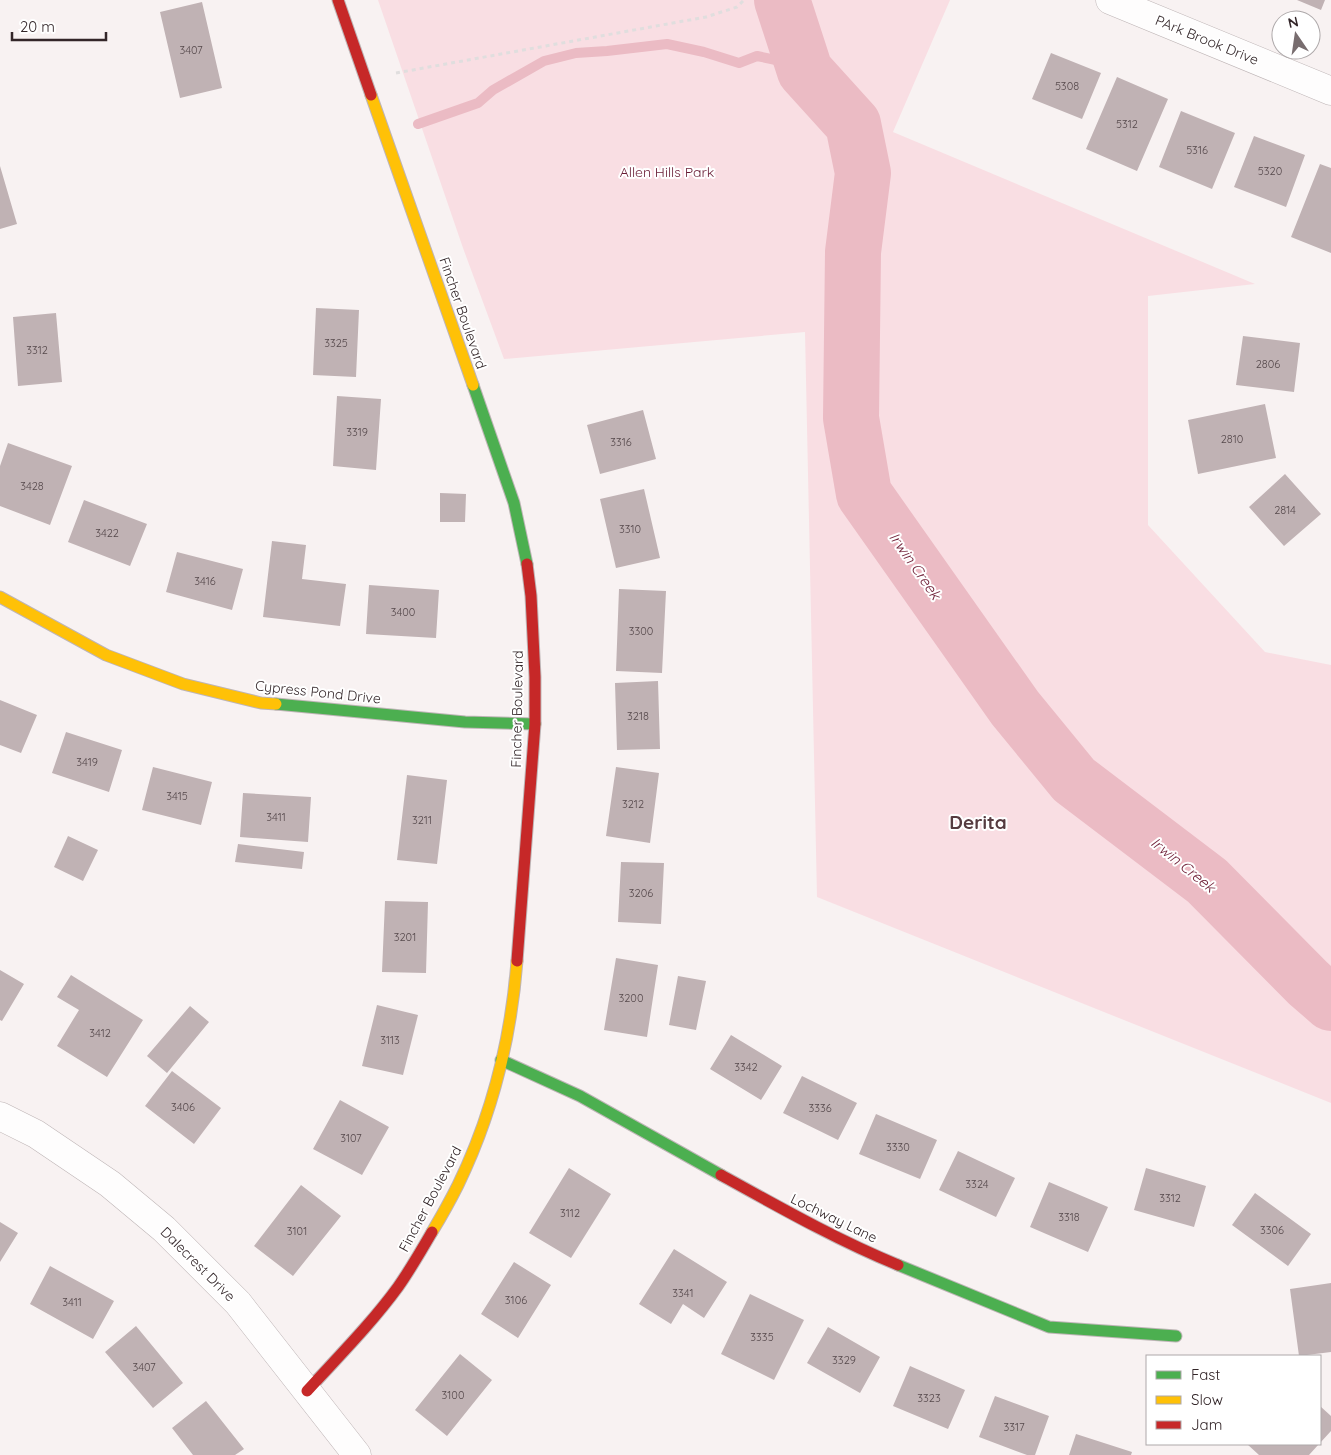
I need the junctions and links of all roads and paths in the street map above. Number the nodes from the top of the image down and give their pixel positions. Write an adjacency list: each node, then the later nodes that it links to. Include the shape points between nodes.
1 (338, 0): 4 (street, Fincher Boulevard)
2 (744, 0): 4 (path, via 737,6 706,17)
3 (1110, 0): 5 (street, PArk Brook Drive)
4 (366, 78): 7 (street, Fincher Boulevard, via 514,503 532,596)
5 (1331, 91)
6 (0, 597): 7 (street, Cypress Pond Drive, via 106,656 183,684 261,703 464,722)
7 (535, 724): 8 (street, Fincher Boulevard, via 514,997)
8 (501, 1060): 10 (street, Lochway Lane, via 580,1096 792,1215 879,1257 1040,1324); 11 (street, Fincher Boulevard, via 476,1141 458,1184 423,1249 397,1288)
9 (0, 1116): 11 (street, Dalecrest Drive, via 36,1134 110,1184 164,1229 238,1303)
10 (1176, 1336)
11 (307, 1391): 12 (street, Dalecrest Drive)
12 (358, 1455)

